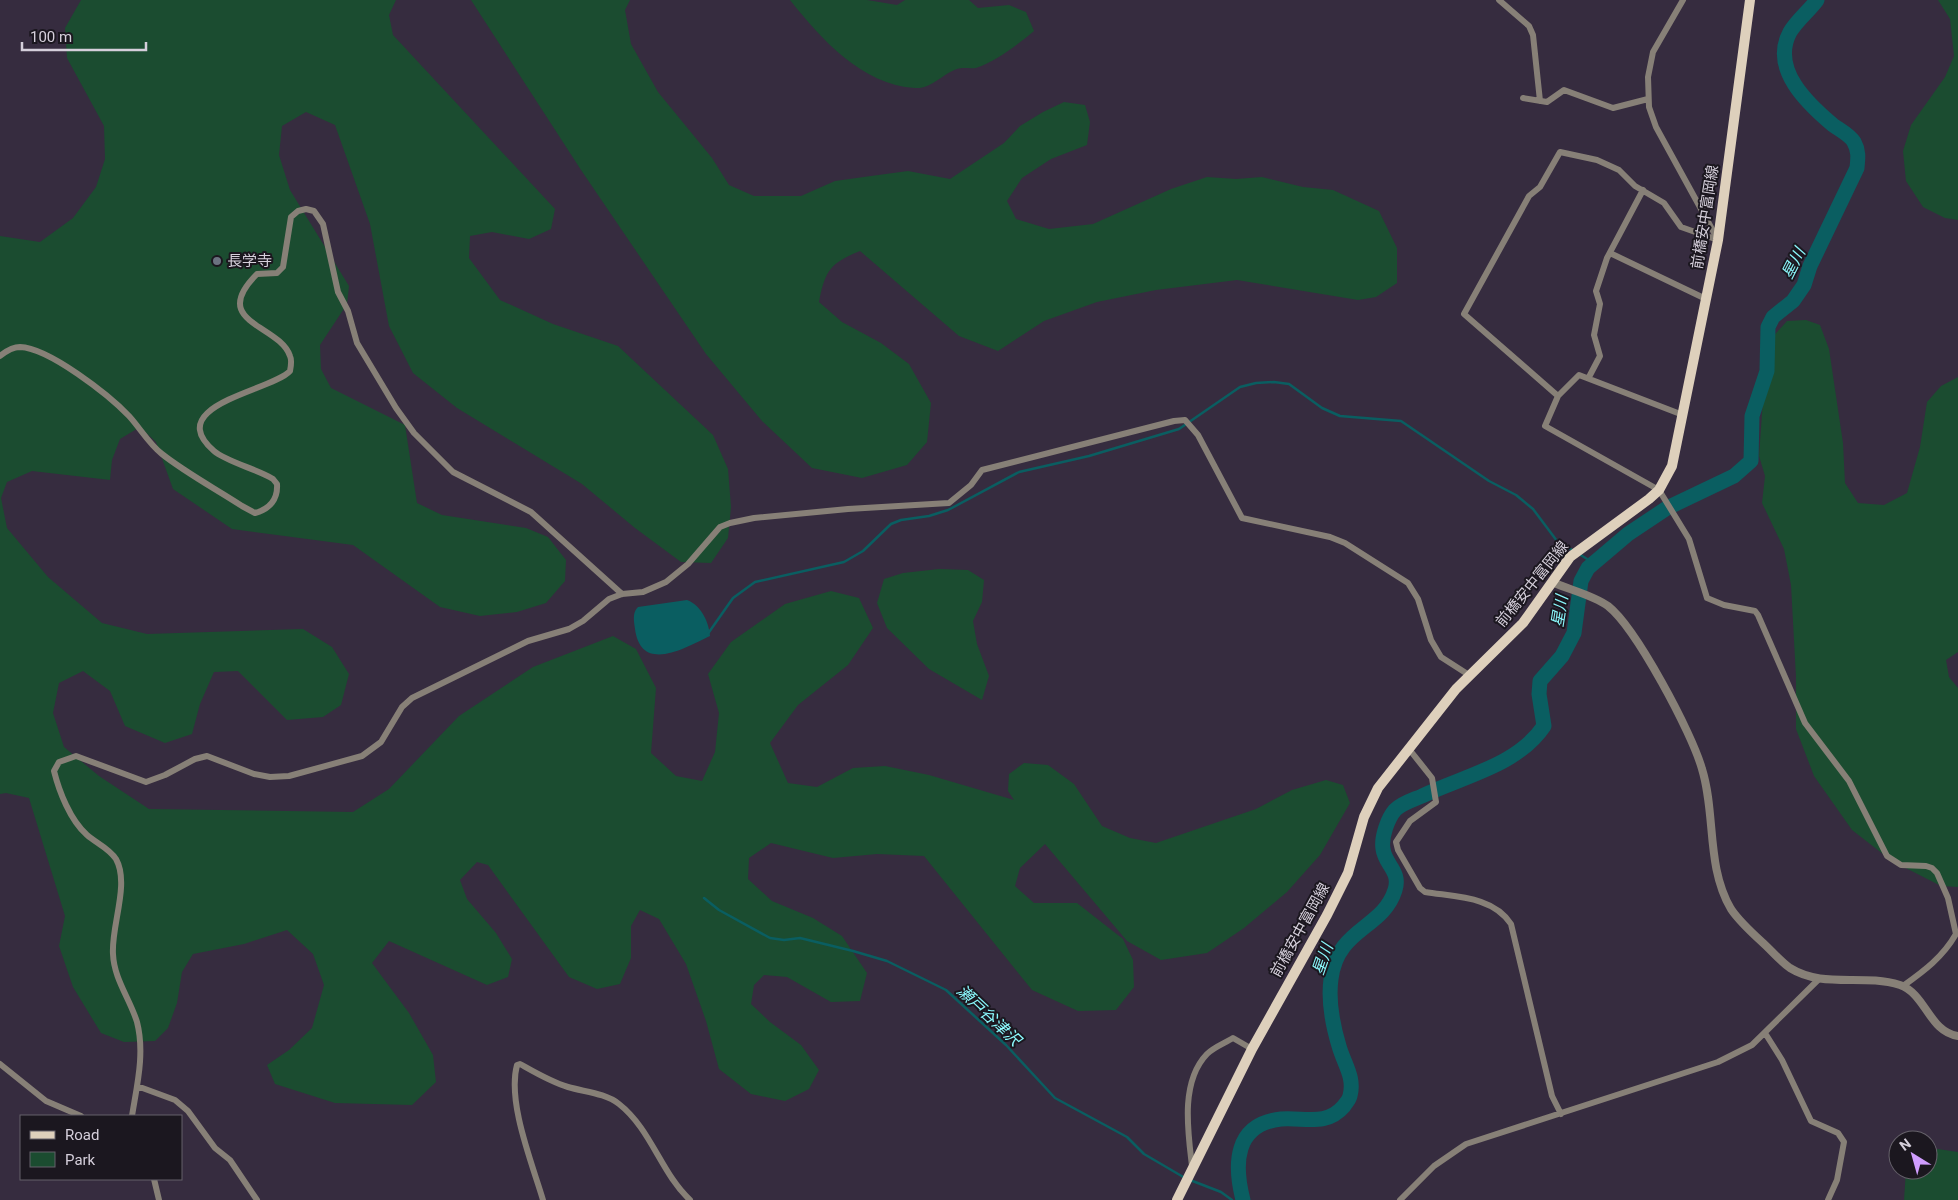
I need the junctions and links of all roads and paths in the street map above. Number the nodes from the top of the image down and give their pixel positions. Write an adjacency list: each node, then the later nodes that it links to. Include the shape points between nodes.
1 (1499, 0): 6 (street, via 1529,26 1533,35)
2 (1683, 0): 5 (street, via 1652,52)
3 (1750, 0): 8 (main road, 前橋安中富岡線)
4 (1522, 98): 6 (street)
5 (1648, 99): 6 (street, via 1613,108 1564,90 1547,102); 8 (street, via 1656,127)
6 (1540, 101)
7 (1643, 190): 8 (street, via 1664,203 1681,228); 9 (street); 13 (street, via 1619,170 1597,160 1560,152 1540,187 1528,196 1464,314)
8 (1718, 240): 10 (main road, 前橋安中富岡線)
9 (1610, 253): 10 (street); 12 (street, via 1596,291 1600,304 1594,335 1600,356)
10 (1706, 299): 14 (main road, 前橋安中富岡線)
11 (0, 356): 17 (street, via 20,347 55,359 107,396 162,454 242,506 255,513 262,511 271,505 277,484 262,471 215,452 202,433 202,418 220,403 284,377 290,371 290,355 243,313 240,301 258,274 277,272 283,267 291,217 298,211 314,211 323,224 338,292 358,343 414,433 453,472 531,512)
12 (1589, 377): 13 (street, via 1579,375); 14 (street)
13 (1558, 396): 15 (street, via 1545,426)
14 (1682, 415): 15 (main road, 前橋安中富岡線, via 1672,466)
15 (1658, 490): 16 (main road, 前橋安中富岡線, via 1578,550); 21 (street, via 1689,539 1707,598 1755,611 1758,615 1805,723 1850,780 1887,856 1901,865 1932,868 1940,878 1956,934 1948,949)
16 (1552, 582): 18 (main road, 前橋安中富岡線, via 1513,634); 20 (street, via 1607,605 1621,619 1688,732 1702,769 1710,805 1716,867 1732,909 1788,967)
17 (622, 594): 18 (street, via 643,592 666,582 688,564 720,527 730,523 848,509 949,503 971,485 982,470 1184,420 1194,428 1242,518 1330,537 1408,583 1418,599 1431,640 1442,657); 26 (street, via 609,599 569,630 528,641 412,698 402,707 381,742 362,756 289,776 270,777 207,756 146,782 76,756 59,762 54,770 58,785 76,821 116,860 121,881 112,952 114,968 136,1021 142,1047)
18 (1469, 675): 19 (main road, 前橋安中富岡線)
19 (1409, 749): 24 (main road, 前橋安中富岡線, via 1374,795 1364,817 1348,873); 27 (street, via 1432,778 1436,802 1410,821 1399,834 1398,850 1425,892 1484,903 1500,909 1511,924 1552,1096)
20 (1819, 979): 21 (street, via 1881,980); 22 (street)
21 (1903, 986): 23 (street, via 1914,994 1936,1024 1948,1034)
22 (1765, 1033): 27 (street, via 1752,1045 1718,1062); 38 (street, via 1811,1120 1838,1132 1844,1142 1837,1180)
23 (1958, 1036)
24 (1252, 1049): 30 (main road, 前橋安中富岡線); 30 (street, via 1233,1038 1209,1052 1201,1061 1187,1114)
25 (0, 1064): 28 (street, via 46,1101)
26 (137, 1086): 29 (street); 33 (street, via 175,1100 188,1111 215,1148 230,1160)
27 (1561, 1114): 37 (street, via 1466,1144 1434,1166)
28 (79, 1115)
29 (132, 1115)
30 (1192, 1166): 36 (main road, 前橋安中富岡線)
31 (154, 1180): 32 (street)
32 (160, 1200)
33 (257, 1200)
34 (544, 1200): 35 (street, via 517,1102 514,1076 516,1065 520,1064 552,1082 618,1103 647,1136)
35 (690, 1200)
36 (1177, 1200)
37 (1400, 1200)
38 (1828, 1200)

